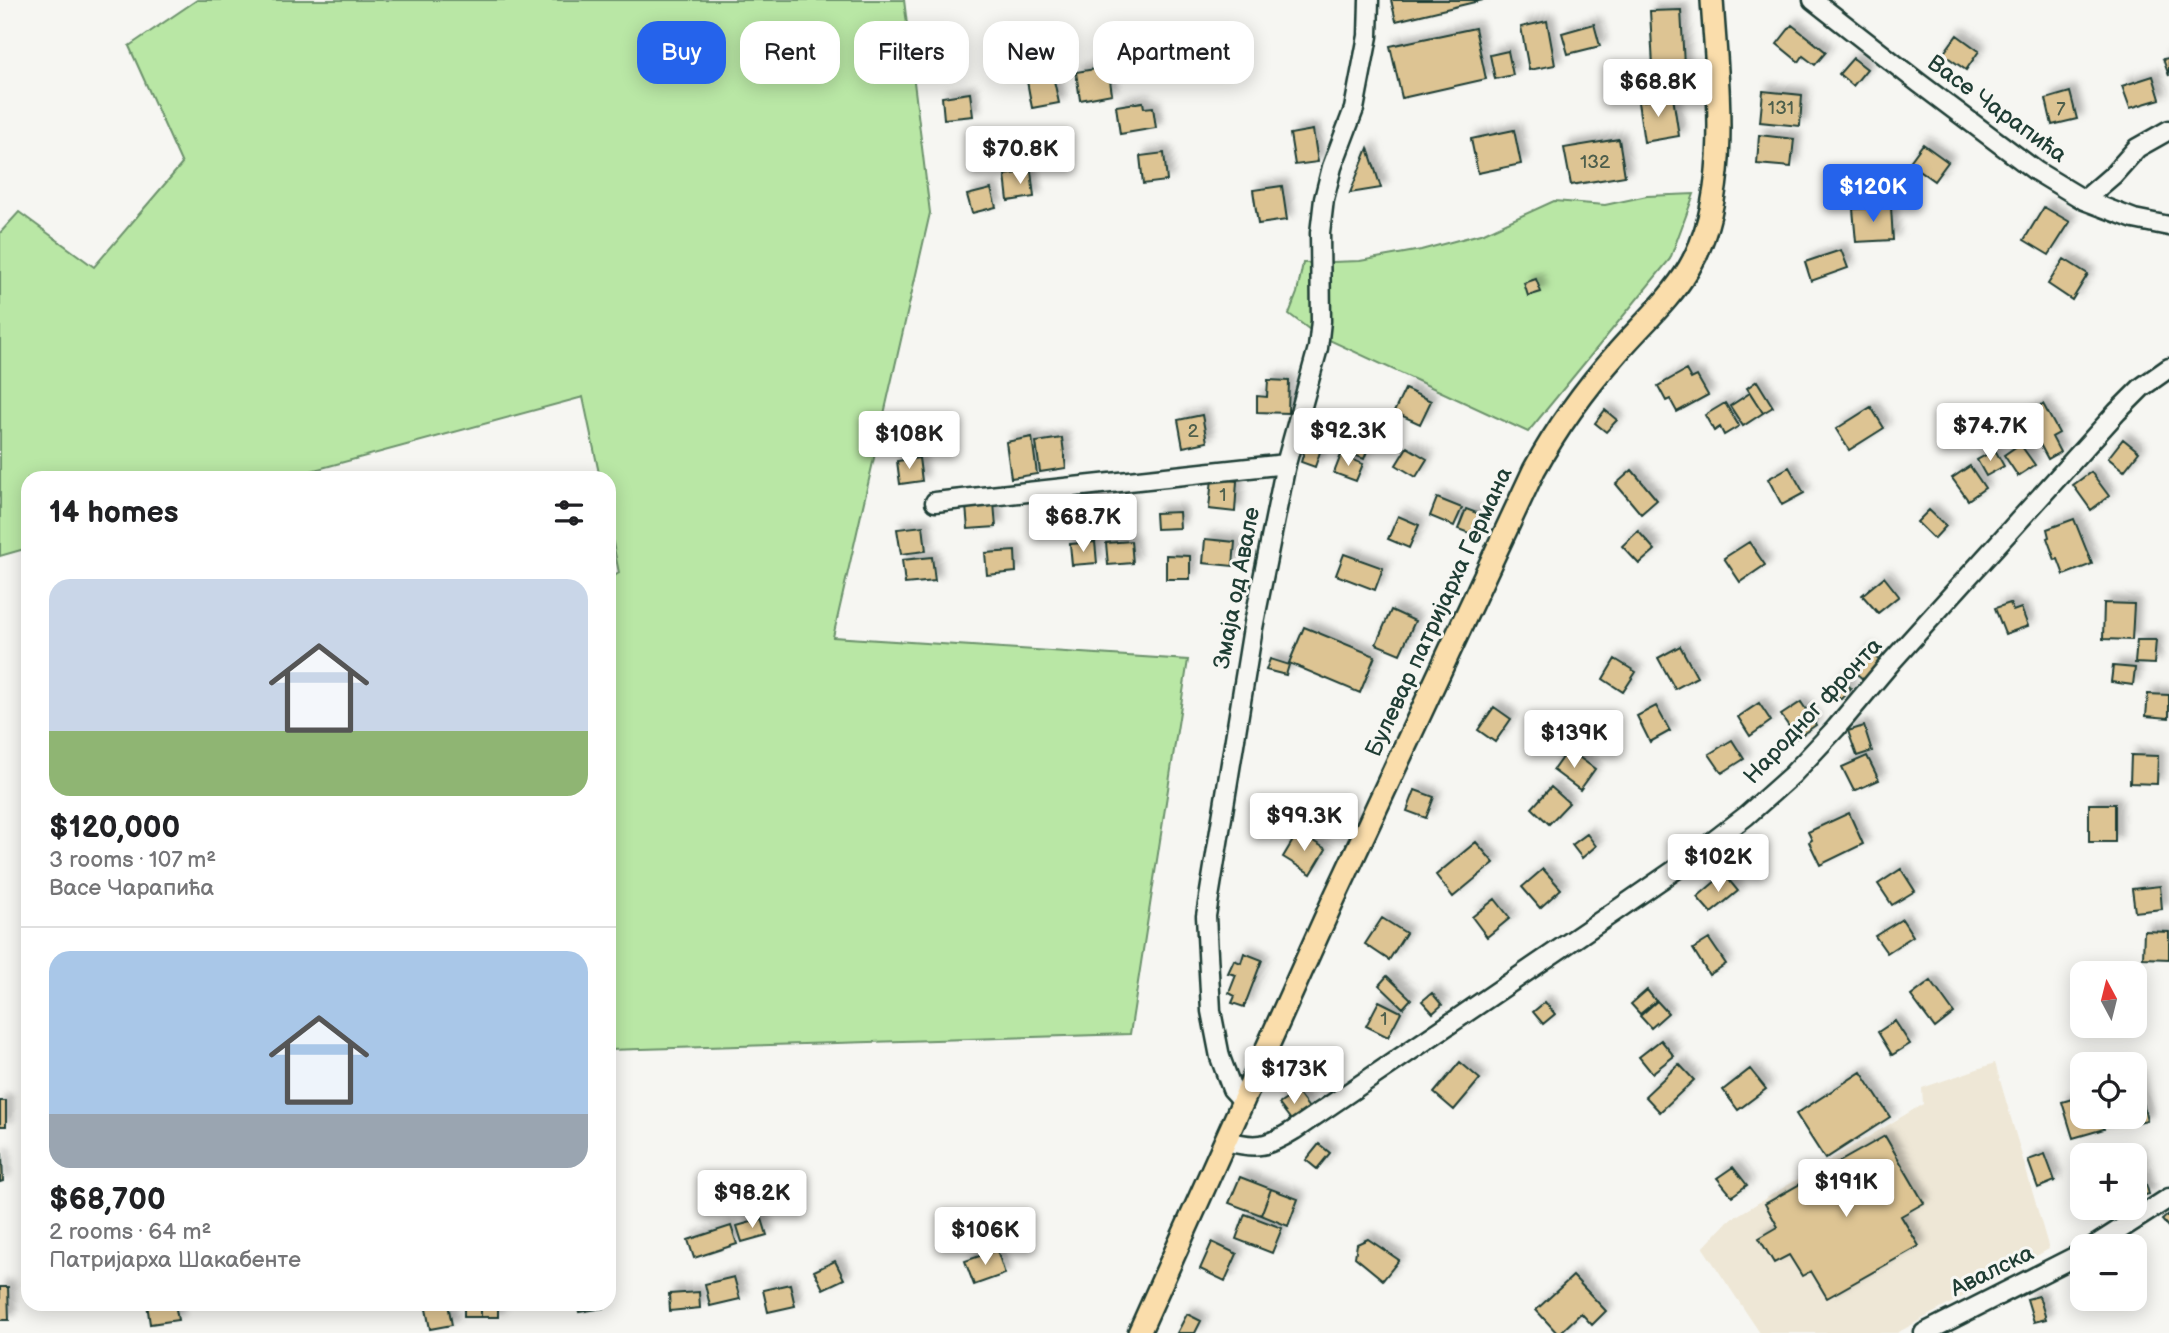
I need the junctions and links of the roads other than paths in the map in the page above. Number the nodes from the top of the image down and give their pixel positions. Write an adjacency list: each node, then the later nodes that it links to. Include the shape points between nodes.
1 (1369, 0): 8 (street, Змаја од Авале, via 1368,36 1354,109 1324,199 1318,348)
2 (1712, 0): 10 (main road, Булевар патријарха Германа, via 1716,165 1712,203 1695,257 1668,298 1582,395 1546,448 1483,576)
3 (1813, 0): 5 (street, Васе Чарапића, via 2036,171)
4 (2169, 130): 5 (street, via 2137,148)
5 (2084, 200): 6 (street, Васе Чарапића, via 2134,219)
6 (2169, 226)
7 (2169, 368): 11 (street, Народног фронта, via 2117,412 1836,728 1746,816 1625,905 1298,1128 1266,1146)
8 (1286, 464): 9 (street); 10 (street, Змаја од Авале, via 1253,628 1206,916 1211,1012 1220,1057 1231,1088)
9 (935, 502)
10 (1244, 1102): 11 (main road, Булевар патријарха Германа)
11 (1226, 1141): 15 (main road, Булевар патријарха Германа)
12 (2169, 1198): 13 (street)
13 (2113, 1234)
14 (2070, 1259): 16 (street, Авалска)
15 (1139, 1333)
16 (1924, 1333)

